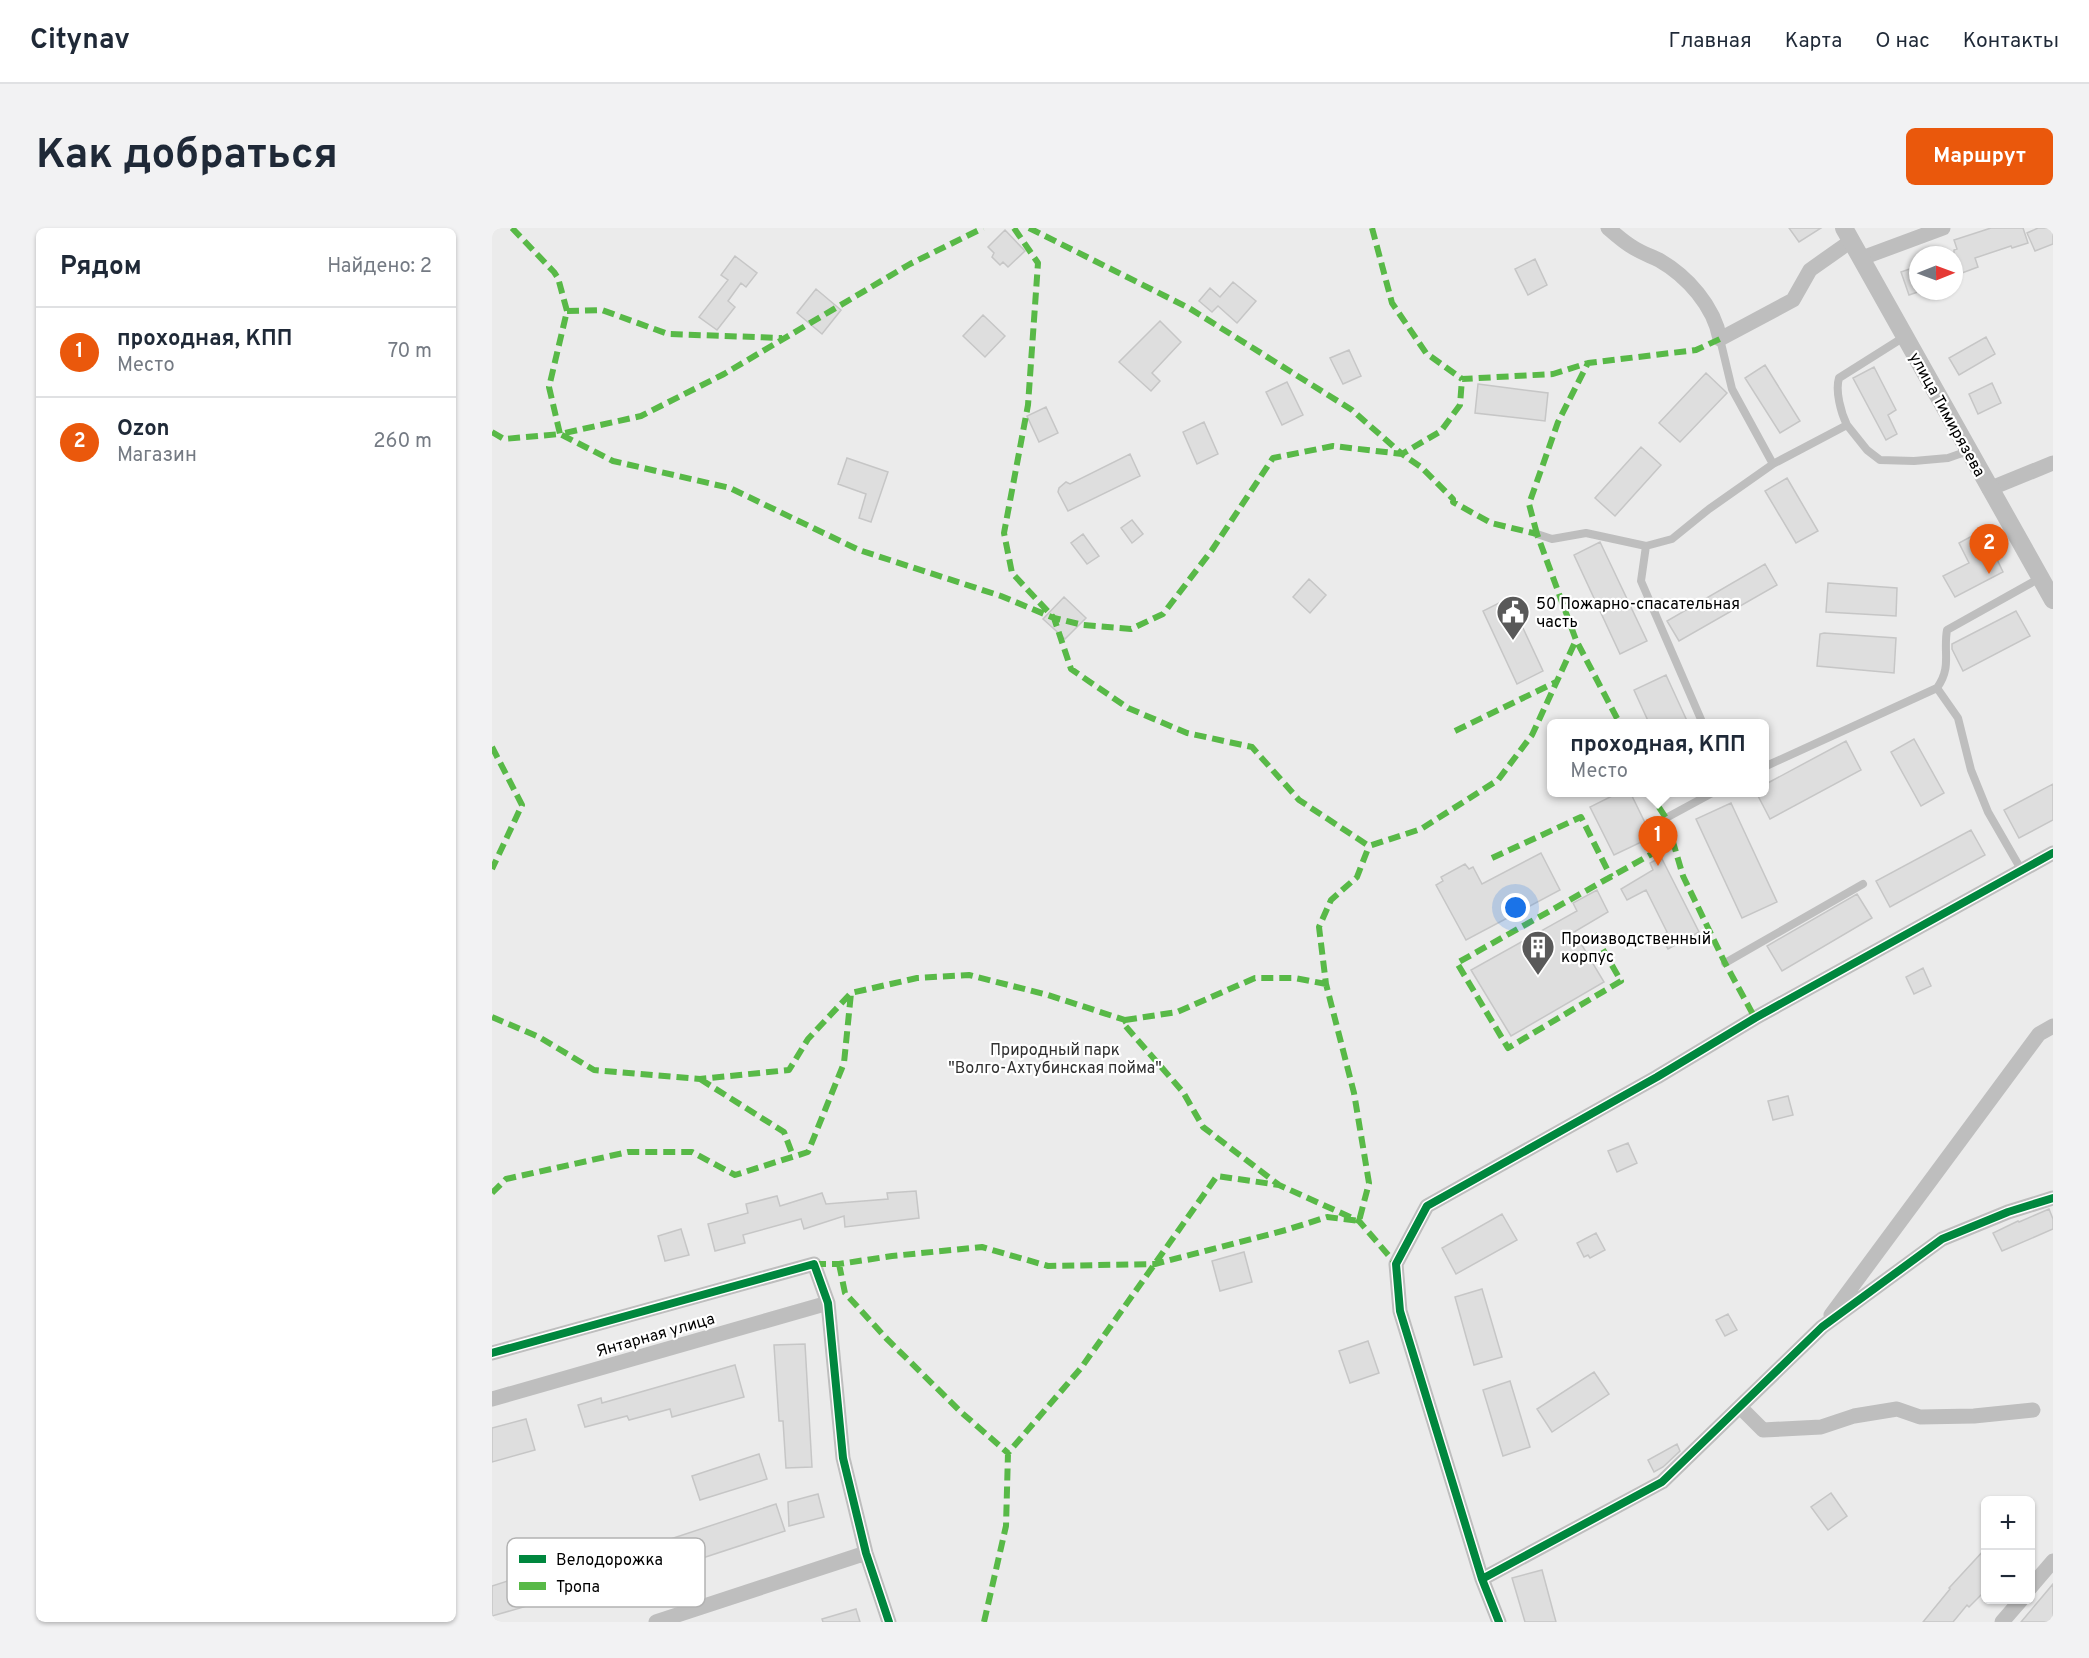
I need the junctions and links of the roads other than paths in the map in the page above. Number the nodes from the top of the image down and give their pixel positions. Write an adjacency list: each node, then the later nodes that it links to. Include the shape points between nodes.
1 (1608, 228): 6 (street, via 1633,248 1680,274 1703,300)
2 (1943, 228): 4 (street)
3 (1847, 234): 4 (street, улица Тимирязева); 6 (street, via 1810,270 1793,300)
4 (1862, 258): 5 (street, улица Тимирязева)
5 (1905, 337): 7 (lane, via 1839,378 1842,416); 8 (street, улица Тимирязева)
6 (1720, 339): 10 (lane, via 1732,389)
7 (1847, 425): 8 (lane, via 1880,460 1914,462); 10 (lane)
8 (1968, 451): 11 (street, улица Тимирязева)
9 (2053, 463): 11 (street)
10 (1773, 464): 13 (lane, via 1672,539)
11 (1989, 489): 14 (street, улица Тимирязева)
12 (1537, 534): 13 (lane, via 1552,538 1586,533)
13 (1646, 546): 17 (lane, via 1641,581)
14 (2040, 578): 15 (street, улица Тимирязева); 16 (lane, via 1947,630 1945,677)
15 (2053, 600)
16 (1937, 688): 18 (lane); 22 (lane, via 1958,718 1971,770 1988,812)
17 (1701, 719)
18 (1769, 765)
19 (1705, 797): 20 (lane)
20 (1666, 818)
21 (2053, 853): 22 (street)
22 (2022, 871): 35 (street, via 1427,1206 1396,1264 1400,1311)
23 (1863, 884): 24 (lane)
24 (1725, 963)
25 (2053, 1026): 28 (street, via 2040,1034)
26 (2053, 1198): 28 (street, via 1942,1239)
27 (828, 1303): 29 (street, via 814,1264); 30 (street, Янтарная улица); 33 (street, via 843,1458)
28 (1822, 1327): 31 (street)
29 (492, 1353)
30 (492, 1400)
31 (1740, 1407): 32 (street, via 1763,1430 1821,1428 1854,1416 1897,1409 1920,1417); 35 (street, via 1662,1482)
32 (2033, 1410)
33 (866, 1554): 38 (street); 41 (street)
34 (2053, 1561): 36 (street)
35 (1482, 1579): 42 (street)
36 (2035, 1583)
37 (2017, 1604): 43 (street)
38 (705, 1606)
39 (702, 1607): 40 (street)
40 (656, 1622)
41 (889, 1622)
42 (1499, 1622)
43 (2002, 1622)

